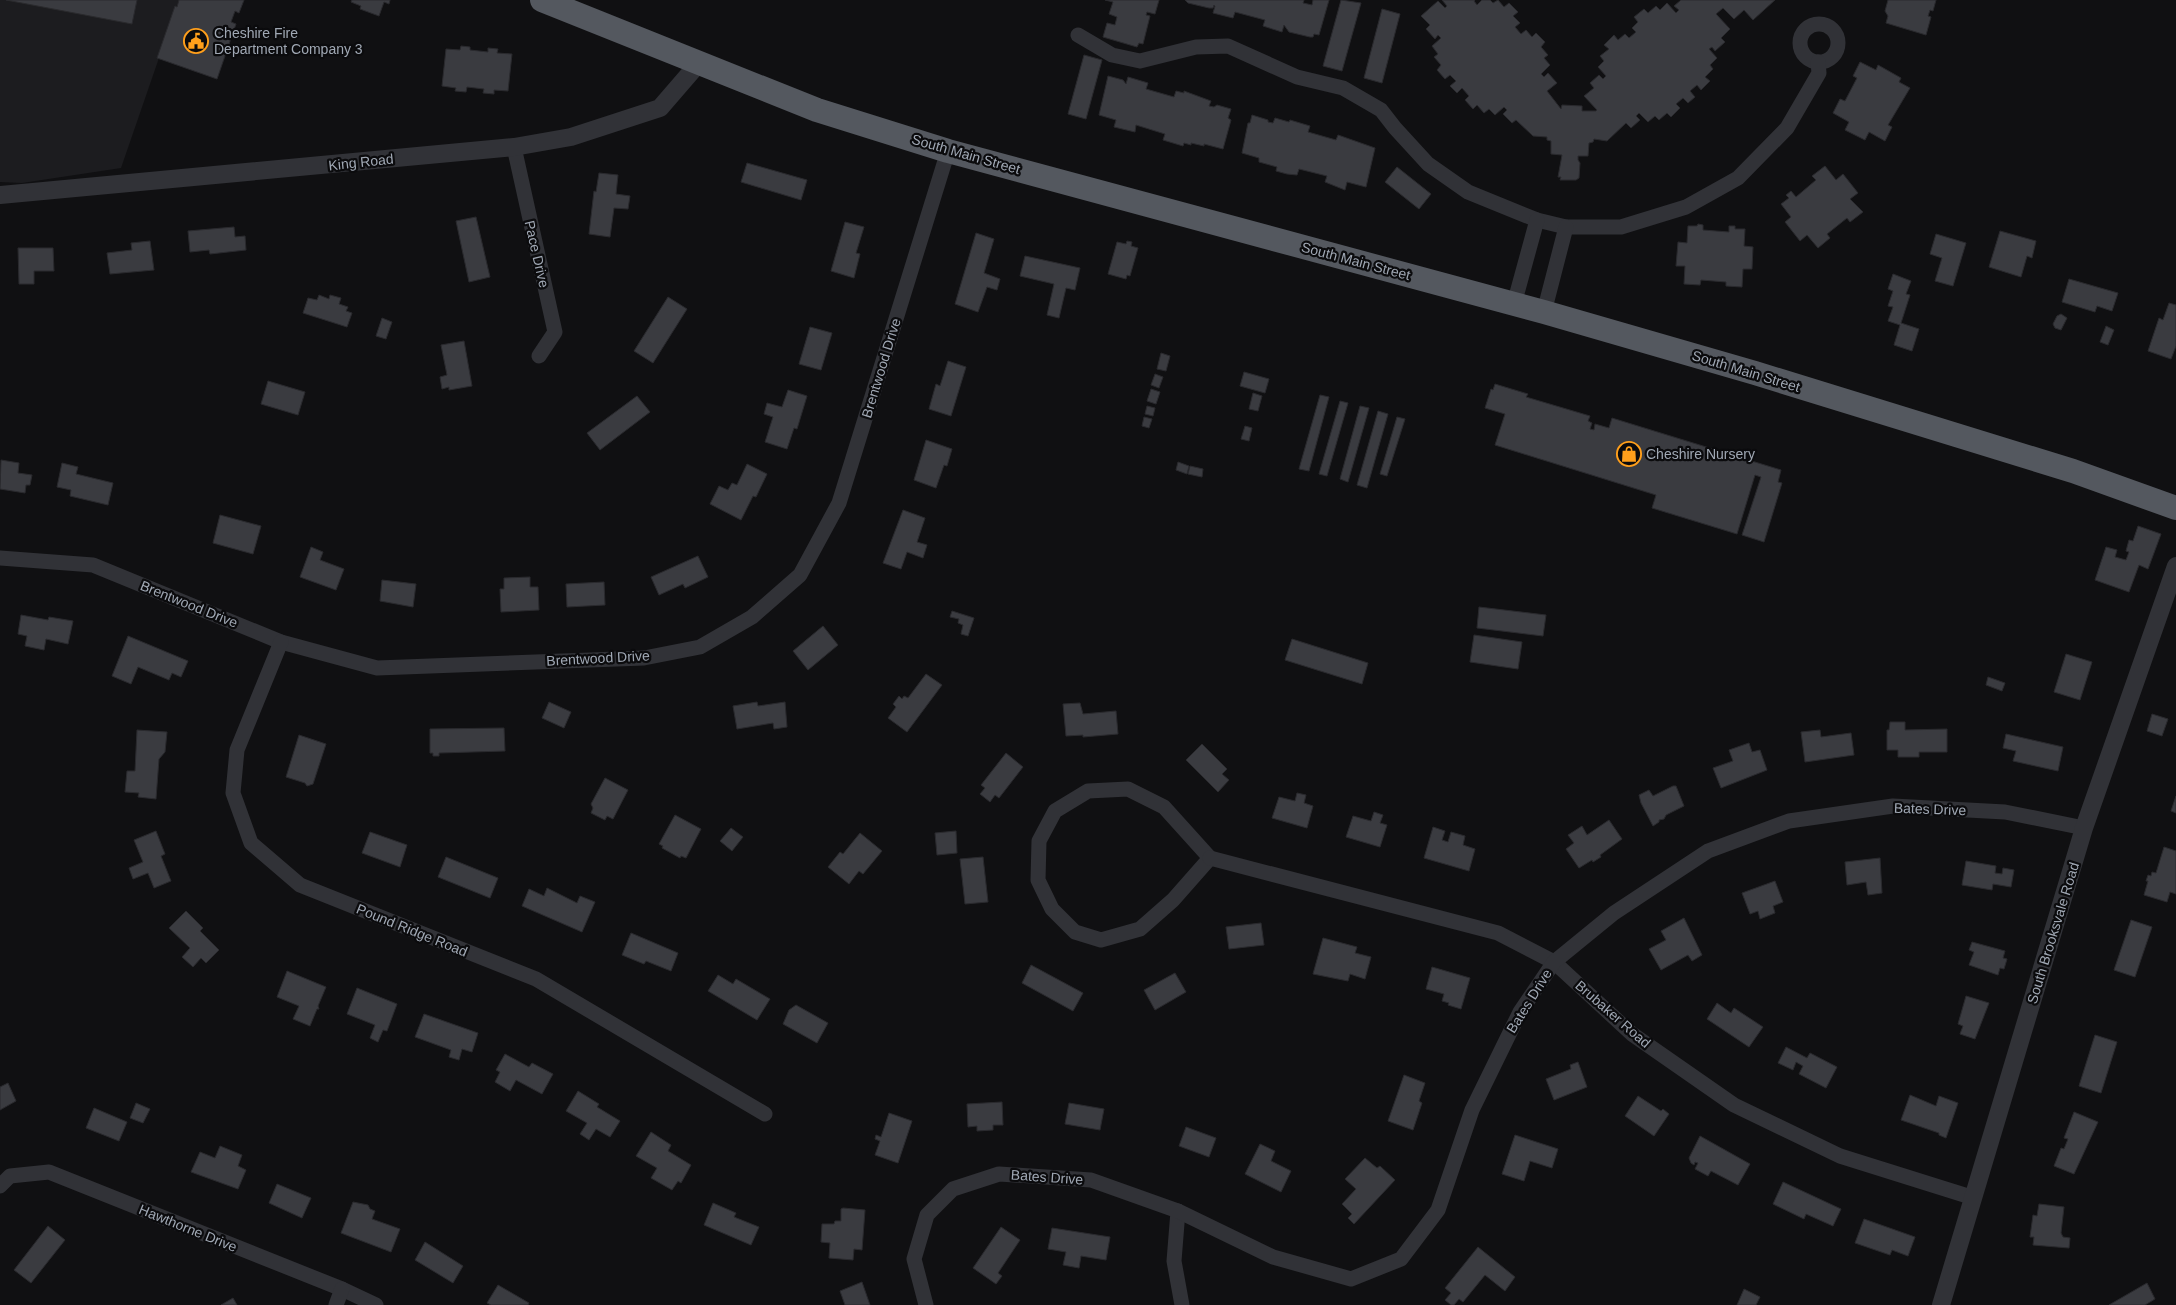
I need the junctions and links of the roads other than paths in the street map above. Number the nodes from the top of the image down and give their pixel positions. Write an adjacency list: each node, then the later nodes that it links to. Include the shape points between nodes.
1 (542, 0): 4 (highway, South Main Street)
2 (1078, 36): 8 (street, via 1112,55 1140,61 1196,46 1228,46 1297,77 1342,88 1381,110 1428,164 1468,192)
3 (1818, 62): 9 (street, via 1819,73 1787,128 1738,178 1686,207 1621,227)
4 (698, 64): 5 (street, King Road, via 660,108 572,137); 6 (highway, South Main Street, via 817,110)
5 (514, 147): 7 (street, King Road); 12 (street, Pace Drive, via 555,332)
6 (948, 150): 10 (highway, South Main Street); 16 (street, Brentwood Drive, via 839,503 800,575 752,617 700,647 644,658 377,668)
7 (0, 195)
8 (1537, 220): 9 (street); 10 (street)
9 (1566, 227): 11 (street)
10 (1514, 304): 11 (highway, South Main Street)
11 (1544, 312): 13 (highway, South Main Street, via 2073,471)
12 (539, 356)
13 (2176, 508)
14 (0, 558): 16 (street, Brentwood Drive, via 93,565)
15 (2176, 566): 17 (street, South Brooksvale Road)
16 (281, 642): 20 (street, Pound Ridge Road, via 237,750 233,793 251,843 300,885 536,979)
17 (2084, 828): 19 (street, Bates Drive, via 2005,812 1893,806 1789,821 1708,852 1614,913); 22 (street, South Brooksvale Road)
18 (1210, 858): 18 (street, via 1164,807 1128,789 1088,791 1055,812 1039,841 1038,880 1052,909 1074,932 1101,940 1140,929 1173,900); 19 (street, Brubaker Road, via 1498,932)
19 (1554, 962): 22 (street, Brubaker Road, via 1632,1034 1734,1105 1840,1156); 23 (street, Bates Drive, via 1520,1012 1472,1110 1438,1210 1401,1259 1351,1278 1272,1257)
20 (764, 1114)
21 (0, 1186): 24 (street, Hawthorne Drive, via 10,1176 49,1172)
22 (1974, 1198): 29 (street, South Brooksvale Road)
23 (1178, 1211): 27 (street, Bates Drive, via 1091,1180 999,1174 953,1188 927,1215 914,1260); 28 (street, via 1174,1261)
24 (342, 1289): 25 (street); 26 (street, Hawthorne Drive)
25 (336, 1305)
26 (376, 1305)
27 (926, 1305)
28 (1182, 1305)
29 (1941, 1305)

